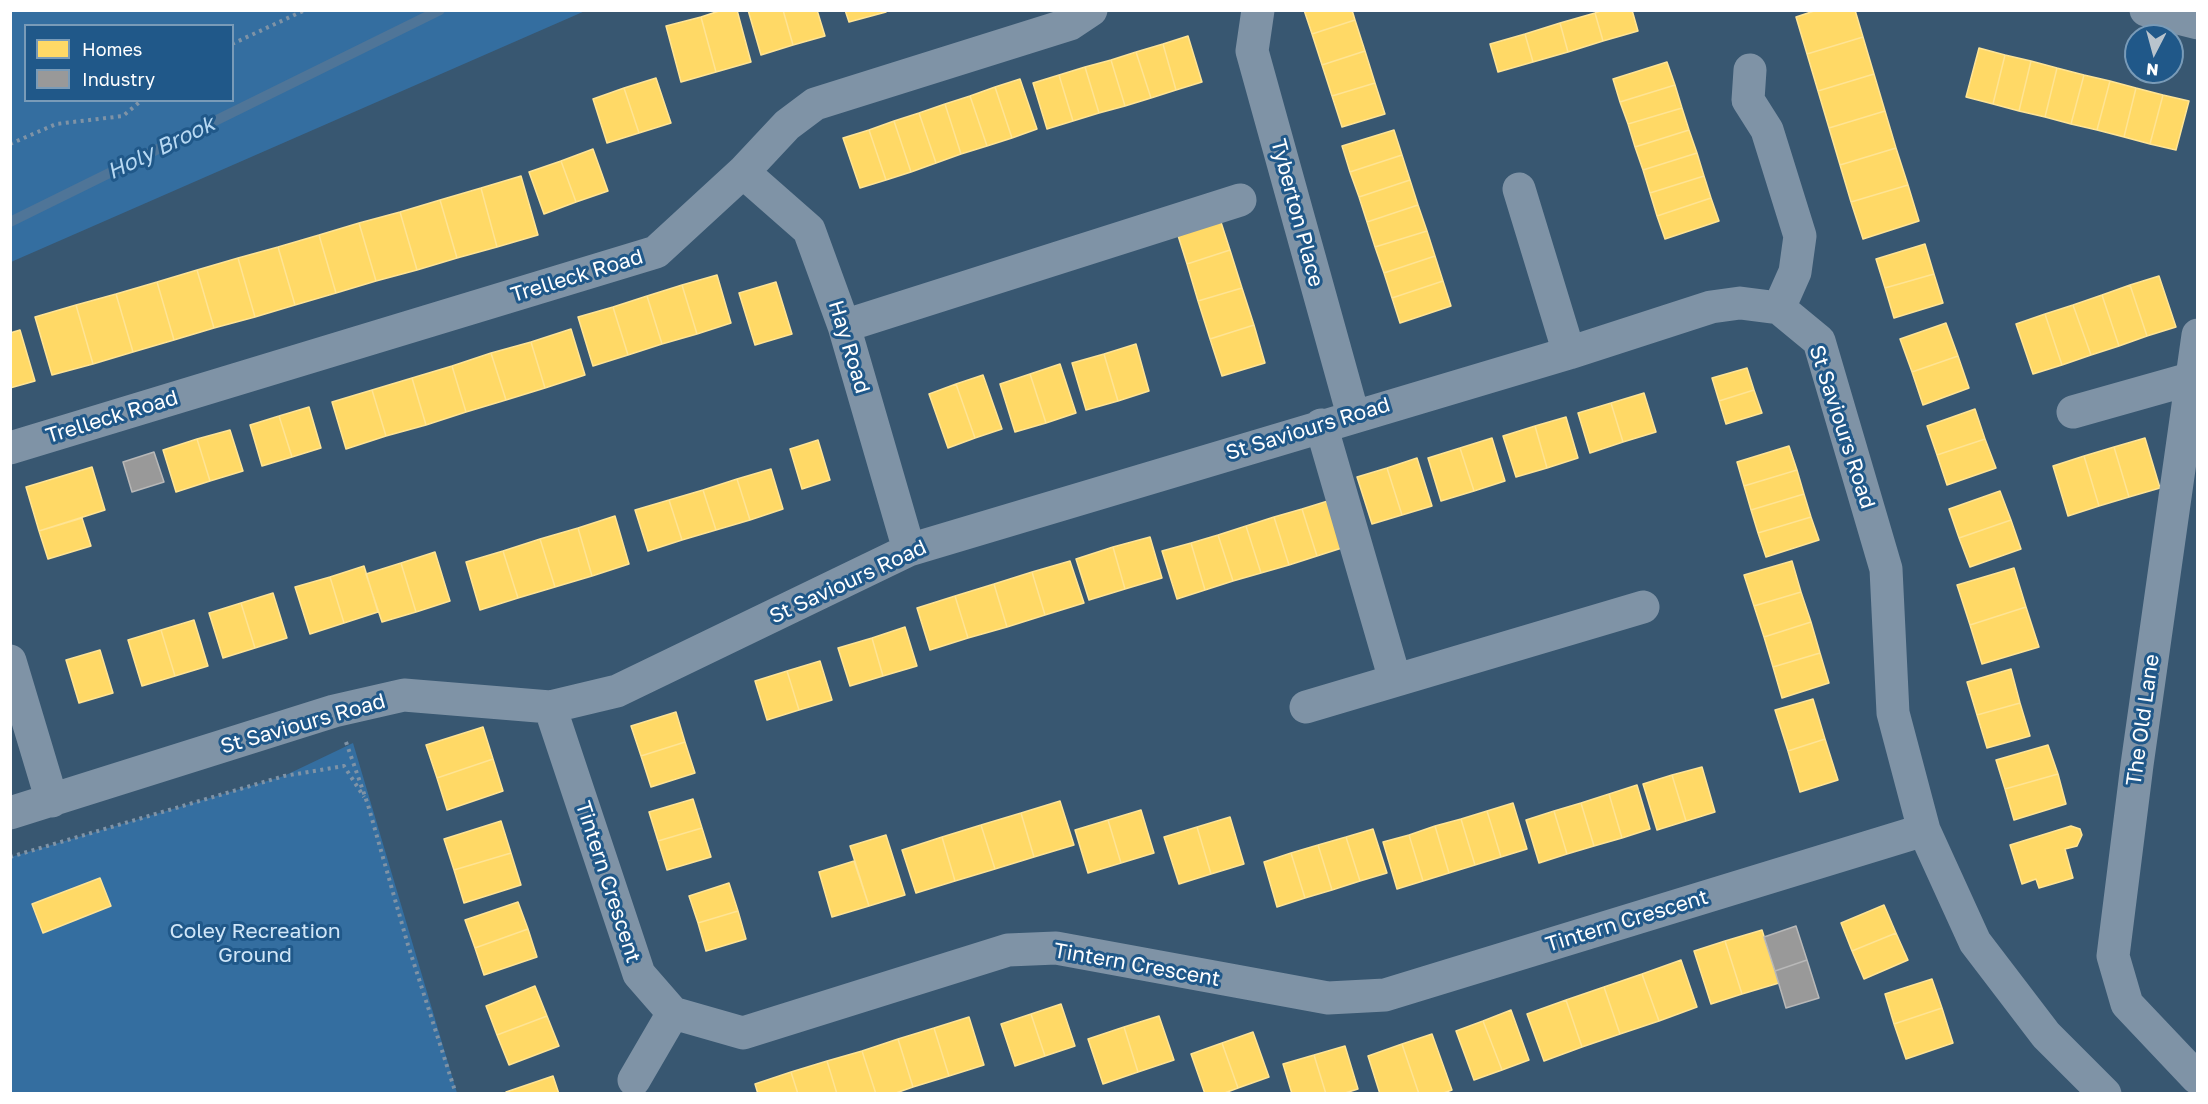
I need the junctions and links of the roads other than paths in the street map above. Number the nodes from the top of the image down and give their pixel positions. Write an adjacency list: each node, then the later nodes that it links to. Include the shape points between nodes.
1 (1091, 10): 6 (street, Trelleck Road, via 1070,24 815,104 787,125)
2 (1258, 10): 15 (street, Tyberton Place, via 1252,51)
3 (2146, 10): 4 (street)
4 (2198, 22)
5 (1750, 70): 9 (street, via 1748,100 1767,130 1800,236 1796,272)
6 (743, 172): 10 (street, Hay Road, via 809,230); 17 (street, Trelleck Road, via 656,252)
7 (1519, 189): 12 (street)
8 (1240, 200): 10 (street)
9 (1779, 308): 12 (street, St Saviours Road, via 1740,303 1711,307); 26 (street, St Saviours Road, via 1820,341 1886,569 1893,713)
10 (844, 326): 18 (street, Hay Road)
11 (2198, 335): 13 (street, The Old Lane)
12 (1569, 352): 15 (street, St Saviours Road)
13 (2190, 379): 14 (street); 28 (street, The Old Lane, via 2113,956 2127,1004)
14 (2073, 412)
15 (1353, 415): 16 (street, St Saviours Road)
16 (1321, 425): 18 (street, St Saviours Road); 21 (street)
17 (10, 448)
18 (909, 550): 22 (street, St Saviours Road, via 617,691)
19 (1643, 607): 21 (street)
20 (10, 661): 24 (street)
21 (1395, 680): 23 (street)
22 (550, 707): 24 (street, St Saviours Road, via 404,695 334,711); 27 (street, Tintern Crescent, via 639,974)
23 (1306, 707)
24 (52, 801): 25 (street, St Saviours Road)
25 (10, 813)
26 (1924, 830): 27 (street, Tintern Crescent, via 1385,995 1328,998 1056,948 1008,950 743,1033); 30 (street, St Saviours Road, via 1975,942 2046,1035)
27 (673, 1013): 29 (street)
28 (2197, 1078): 31 (street)
29 (633, 1080)
30 (2105, 1094)
31 (2179, 1094)

